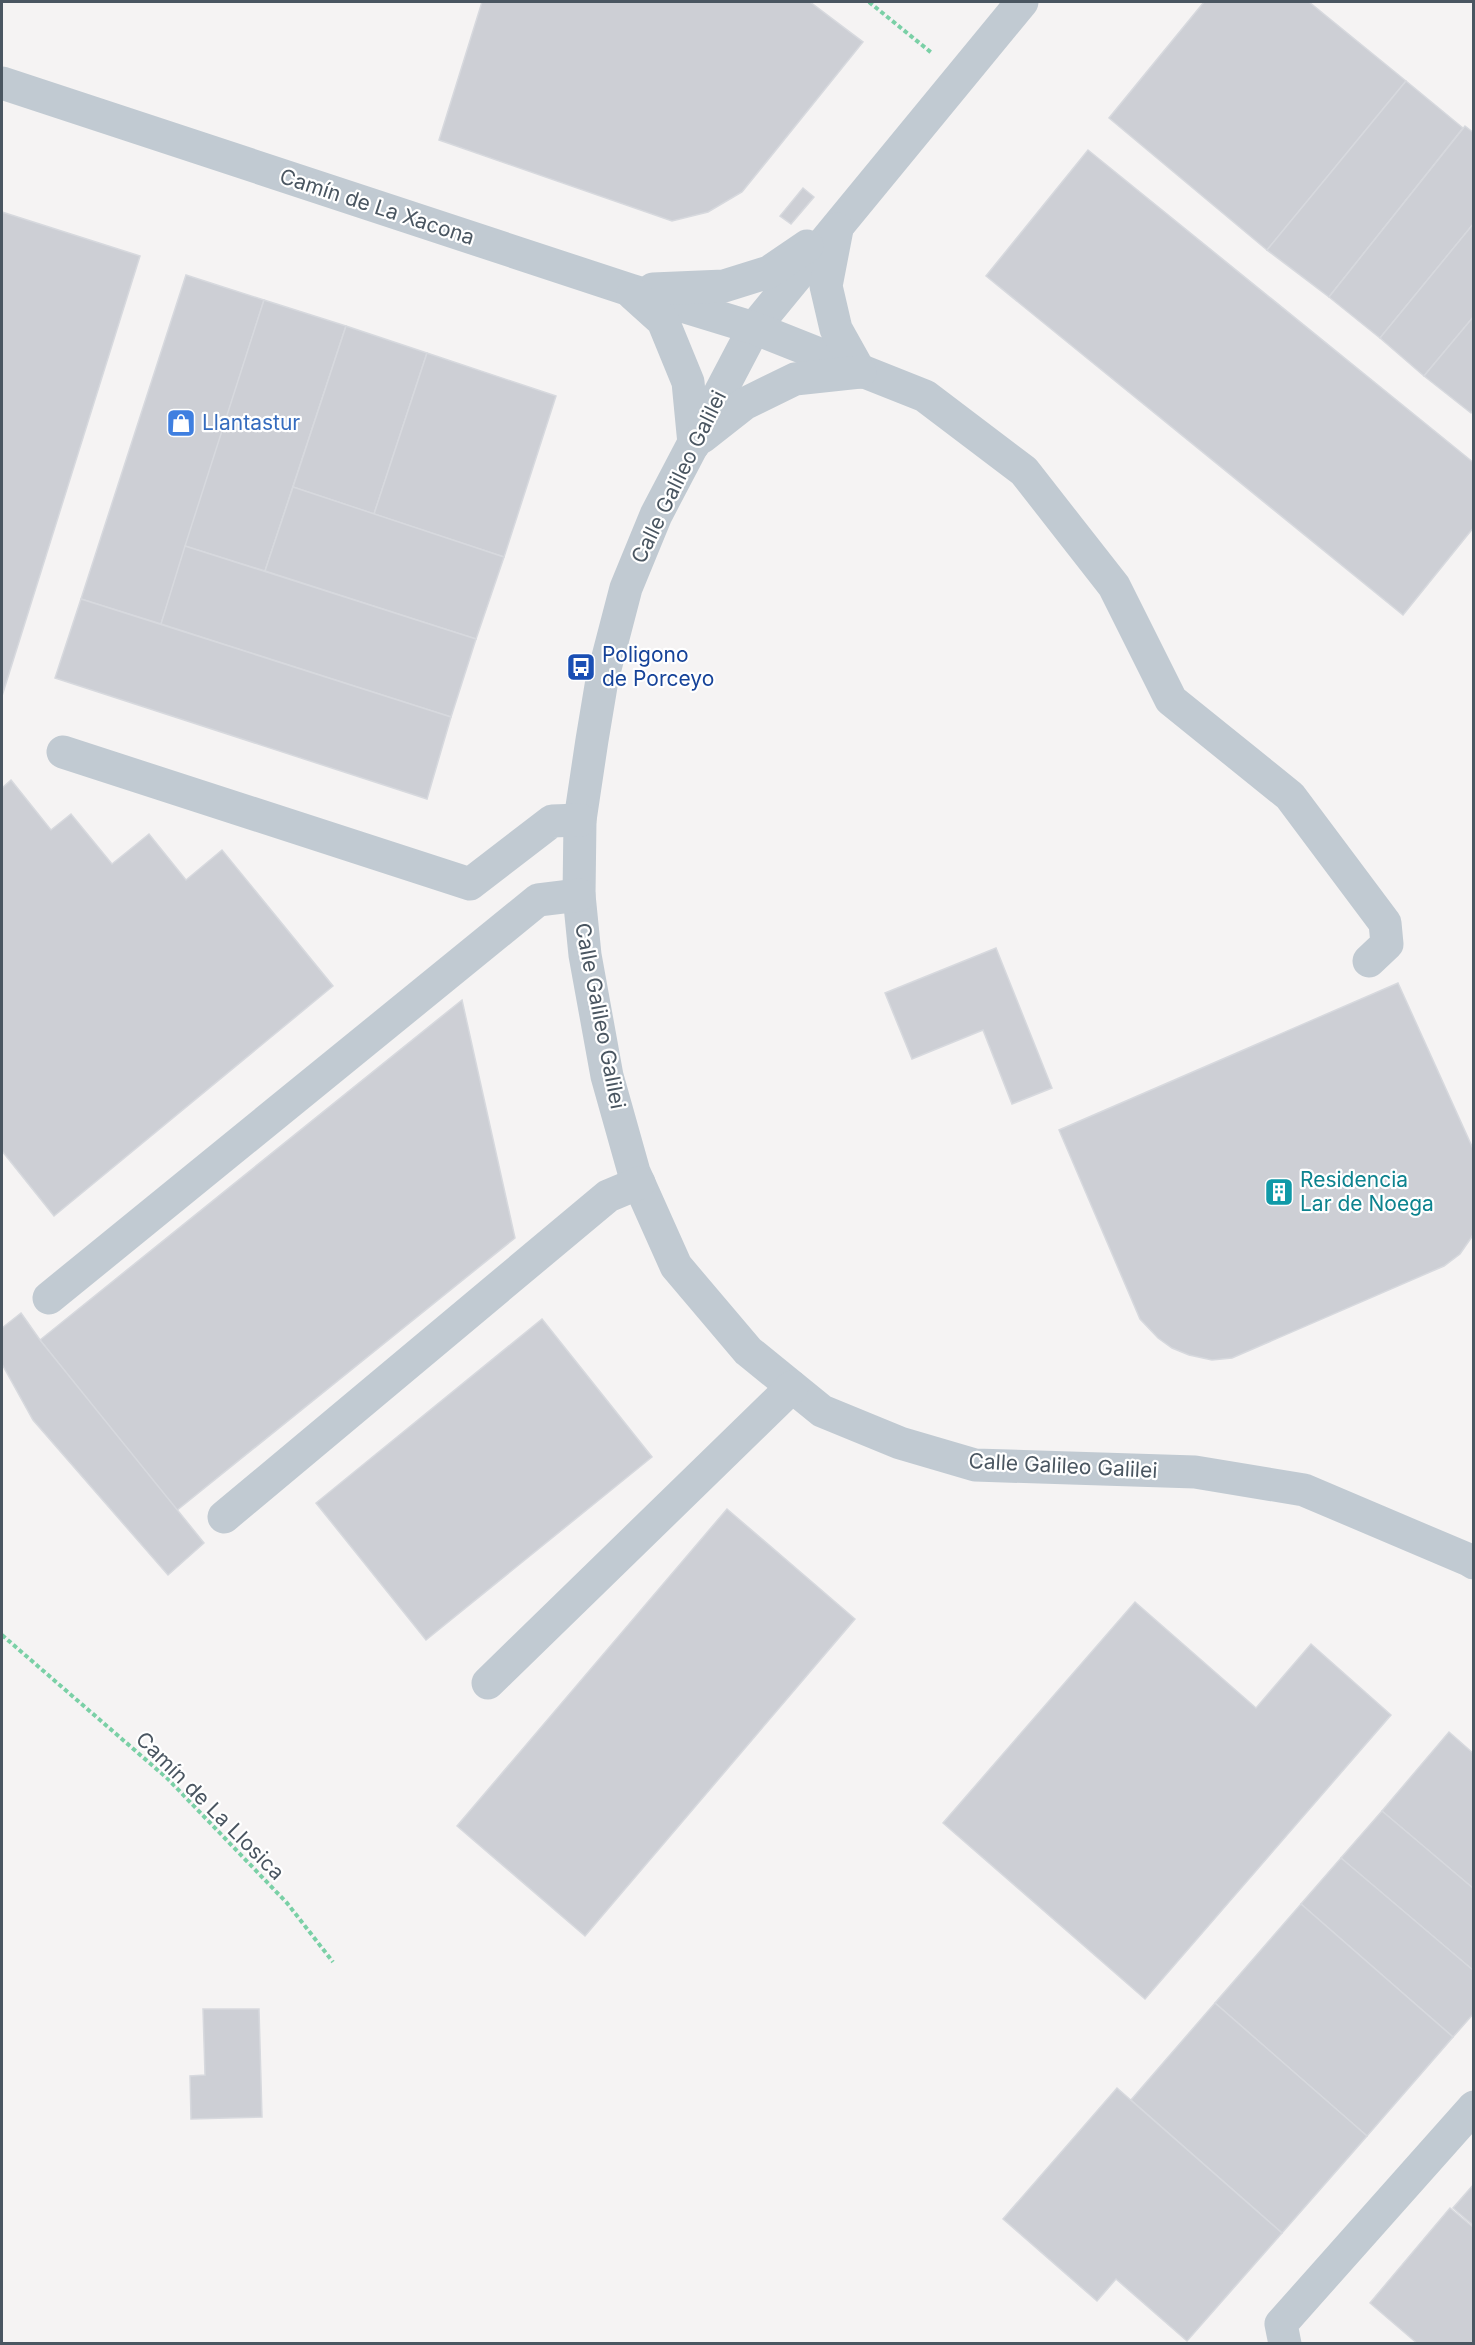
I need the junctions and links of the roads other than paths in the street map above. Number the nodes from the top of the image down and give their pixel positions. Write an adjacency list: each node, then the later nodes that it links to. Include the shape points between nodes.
1 (1022, 2): 3 (street, Calle Galileo Galilei)
2 (2, 83): 4 (street, Camín de La Xacona)
3 (838, 225): 4 (street, via 769,272 724,286); 5 (street, Calle Galileo Galilei); 6 (street, via 825,286 836,329)
4 (630, 290): 5 (street, Camín de La Xacona); 7 (street, via 663,321 688,382)
5 (754, 328): 6 (street, Camín de La Xacona); 7 (street, Calle Galileo Galilei)
6 (860, 372): 7 (street, via 795,379 744,404); 11 (street, Camín de La Xacona, via 925,396 1024,471 1114,586 1171,700 1290,796 1385,923 1387,944)
7 (694, 444): 9 (street, Calle Galileo Galilei, via 656,515 626,588 602,680)
8 (63, 752): 9 (street, via 470,884 552,821)
9 (580, 820): 10 (street, Calle Galileo Galilei)
10 (579, 895): 12 (street, Calle Galileo Galilei, via 585,956 607,1076); 13 (street, via 538,900)
11 (1369, 961)
12 (639, 1183): 14 (street, Calle Galileo Galilei, via 676,1266 748,1351); 15 (street, via 608,1196)
13 (49, 1298)
14 (792, 1387): 16 (street, Calle Galileo Galilei, via 832,1415 900,1443 975,1465 1195,1472 1304,1490); 17 (street)
15 (224, 1517)
16 (1473, 1563)
17 (488, 1683)
18 (1473, 2107): 19 (street, via 1281,2324)
19 (1285, 2343)

